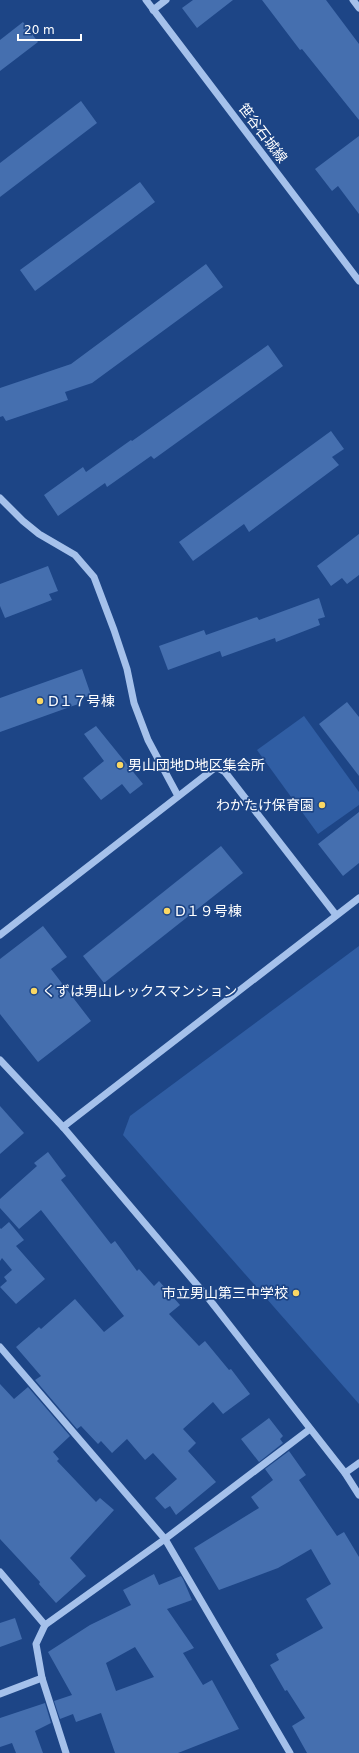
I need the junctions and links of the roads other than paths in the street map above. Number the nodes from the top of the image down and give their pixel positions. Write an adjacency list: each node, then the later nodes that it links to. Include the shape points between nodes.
1 (146, 0): 5 (street, 笹谷石城線)
2 (166, 0): 5 (street)
3 (353, 0): 4 (street)
4 (359, 8)
5 (153, 10): 6 (street, 笹谷石城線)
6 (359, 281)
7 (0, 498): 8 (street, via 39,534 75,555 94,577 127,669 134,703 148,740)
8 (178, 796): 10 (street, via 216,767 225,772); 11 (street)
9 (359, 898): 10 (street)
10 (336, 915): 13 (street)
11 (0, 935)
12 (0, 1060): 13 (street)
13 (63, 1127): 15 (street, via 209,1299)
14 (0, 1347): 19 (street)
15 (310, 1429): 17 (street); 19 (street)
16 (359, 1463): 17 (street)
17 (345, 1473): 18 (street)
18 (359, 1495)
19 (165, 1539): 21 (street); 25 (street)
20 (0, 1572): 21 (street)
21 (45, 1625): 22 (street, via 36,1644)
22 (42, 1678): 23 (street); 24 (street)
23 (0, 1694)
24 (66, 1753)
25 (290, 1753)

